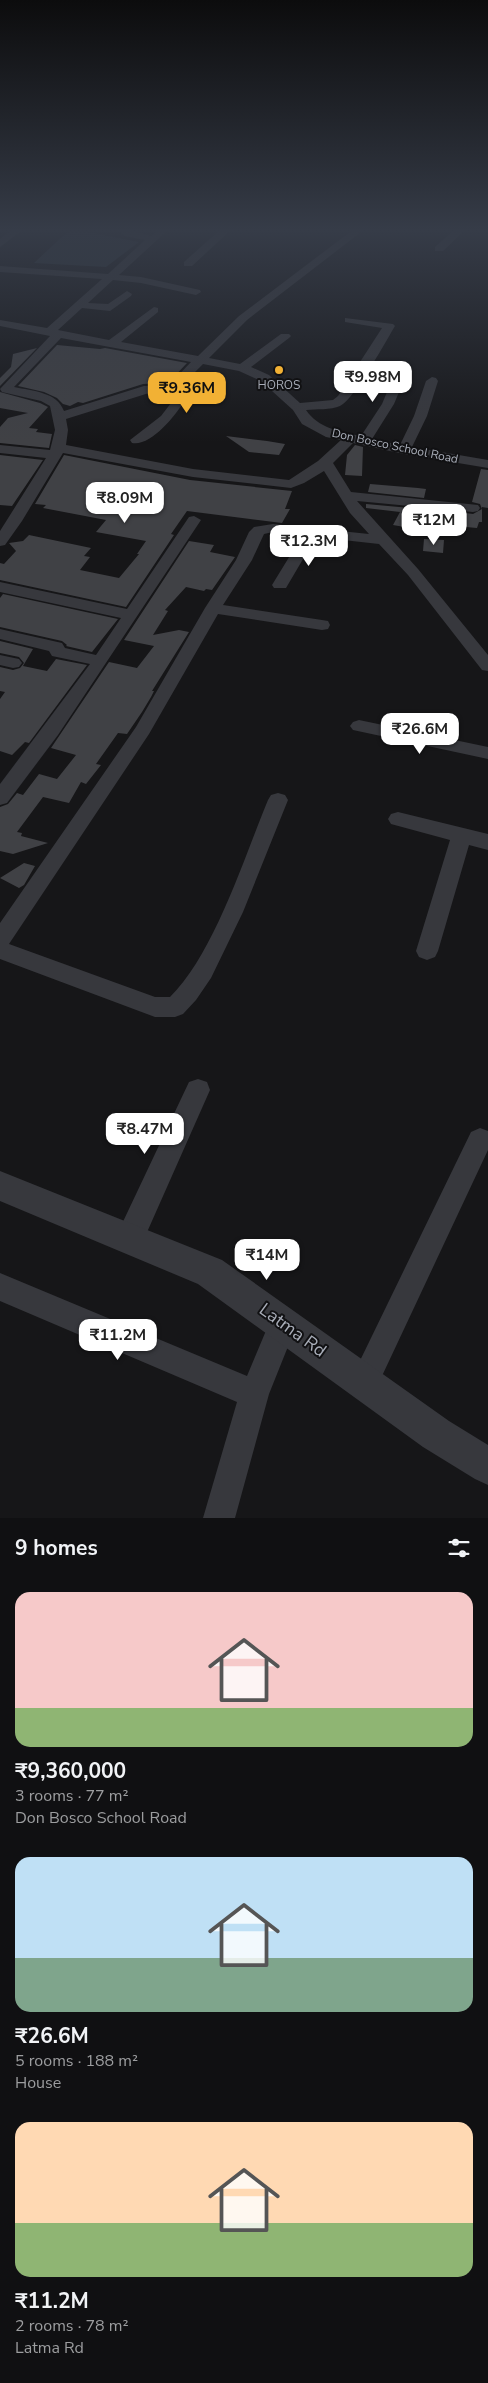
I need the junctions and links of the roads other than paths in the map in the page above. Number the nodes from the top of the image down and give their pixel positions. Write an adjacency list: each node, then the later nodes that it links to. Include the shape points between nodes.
1 (86, 300): 4 (street)
2 (120, 300): 4 (street, via 110,308)
3 (266, 300): 12 (street, via 242,318)
4 (80, 305): 8 (street)
5 (154, 310): 11 (street)
6 (349, 320): 18 (street, via 389,326 342,399 336,403)
7 (6, 324): 8 (street, Don Bosco School Road); 9 (street)
8 (53, 333): 11 (street, Don Bosco School Road); 17 (street)
9 (0, 334)
10 (285, 336): 13 (street)
11 (112, 343): 12 (street, Don Bosco School Road)
12 (204, 359): 13 (street, Don Bosco School Road); 16 (street)
13 (242, 368): 18 (street, Don Bosco School Road, via 265,378)
14 (400, 373): 22 (street, via 388,404)
15 (432, 380): 24 (street, via 426,405)
16 (175, 388): 19 (street, via 148,389); 21 (street, via 176,407 166,419)
17 (3, 389): 19 (street, via 45,398 55,404)
18 (297, 407): 20 (street, Don Bosco School Road, via 307,421 319,429)
19 (60, 417): 25 (street, via 62,429)
20 (350, 438): 22 (street, Don Bosco School Road); 26 (street)
21 (136, 440)
22 (364, 442): 24 (street, Don Bosco School Road)
23 (0, 449): 25 (street)
24 (404, 450): 27 (street, Don Bosco School Road)
25 (57, 452): 26 (street, via 291,484); 33 (street)
26 (325, 462): 28 (street)
27 (488, 464)
28 (345, 496): 29 (street); 32 (street)
29 (474, 508)
30 (194, 520): 37 (street)
31 (312, 532): 32 (street); 34 (street); 36 (street, via 273,528 259,530)
32 (383, 540): 41 (street)
33 (0, 542)
34 (280, 586)
35 (0, 587): 37 (street)
36 (213, 608): 38 (street); 49 (street, via 143,730)
37 (130, 615): 40 (street)
38 (322, 625)
39 (0, 634): 40 (street)
40 (99, 661): 44 (street)
41 (488, 666)
42 (359, 726): 43 (street)
43 (488, 752)
44 (0, 798)
45 (278, 800): 50 (street, via 218,941 189,996 175,1007 155,1007)
46 (398, 819): 47 (street)
47 (462, 836): 48 (street); 51 (street)
48 (488, 842)
49 (0, 940)
50 (0, 950)
51 (427, 951)
52 (198, 1090): 55 (street)
53 (480, 1140): 58 (street)
54 (0, 1186): 55 (street, Latma Rd)
55 (130, 1238): 57 (street, Latma Rd, via 210,1272)
56 (0, 1287): 59 (street)
57 (283, 1324): 58 (street, Latma Rd); 59 (street)
58 (364, 1383): 60 (street, Latma Rd)
59 (254, 1394): 61 (street)
60 (488, 1466)
61 (219, 1518)

